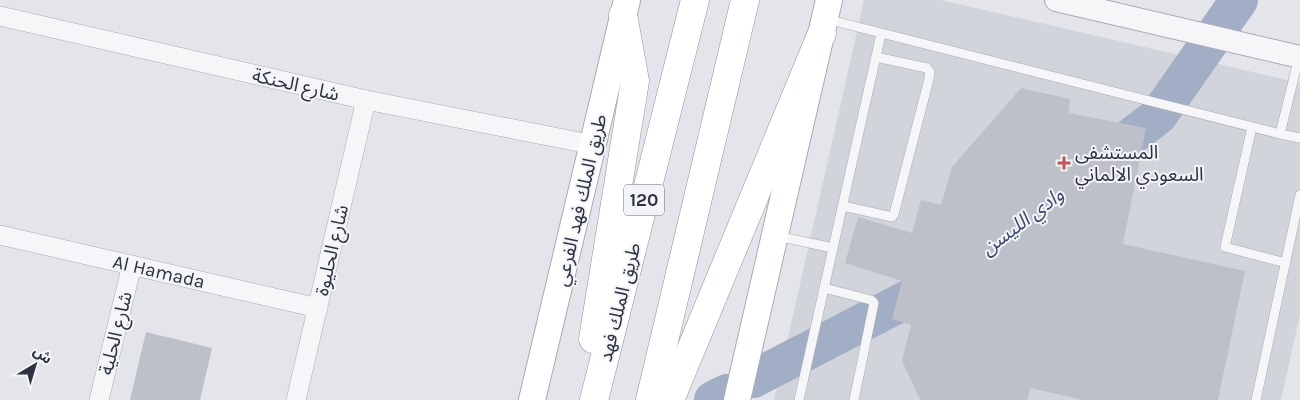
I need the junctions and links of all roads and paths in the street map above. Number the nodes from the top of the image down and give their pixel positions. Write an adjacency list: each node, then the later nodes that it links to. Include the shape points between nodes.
1 (695, 0): 28 (highway, طريق الملك فهد / 120)
2 (745, 0): 29 (highway)
3 (1056, 0): 9 (street)
4 (625, 8): 14 (main road, طريق الملك فهد الفرعي); 27 (highway, via 635,81)
5 (0, 16): 10 (street, شارع الحنكة)
6 (826, 17): 7 (lane); 18 (main road); 30 (highway)
7 (881, 34): 8 (lane); 11 (lane)
8 (876, 57): 16 (lane); 16 (lane, via 927,68 929,79 892,217)
9 (1299, 57): 12 (lane)
10 (366, 100): 14 (street, شارع الحنكة); 23 (street, شارع الحليوة)
11 (1252, 126): 12 (lane); 20 (lane, via 1225,247)
12 (1280, 134): 13 (lane)
13 (1300, 138)
14 (594, 145): 26 (main road, طريق الملك فهد الفرعي)
15 (1300, 196): 20 (lane)
16 (842, 206): 19 (lane)
17 (0, 235): 21 (street, Al Hamada)
18 (774, 235): 19 (lane); 31 (main road)
19 (833, 248): 22 (lane)
20 (1286, 263): 34 (lane)
21 (132, 265): 23 (street, Al Hamada); 24 (street, شارع الحلية)
22 (824, 288): 32 (lane); 33 (lane, via 871,300 874,304)
23 (318, 308): 25 (street, شارع الحليوة)
24 (99, 400)
25 (296, 400)
26 (532, 400)
27 (583, 400)
28 (594, 400)
29 (650, 400)
30 (670, 400)
31 (737, 400)
32 (799, 400)
33 (854, 400)
34 (1256, 400)

